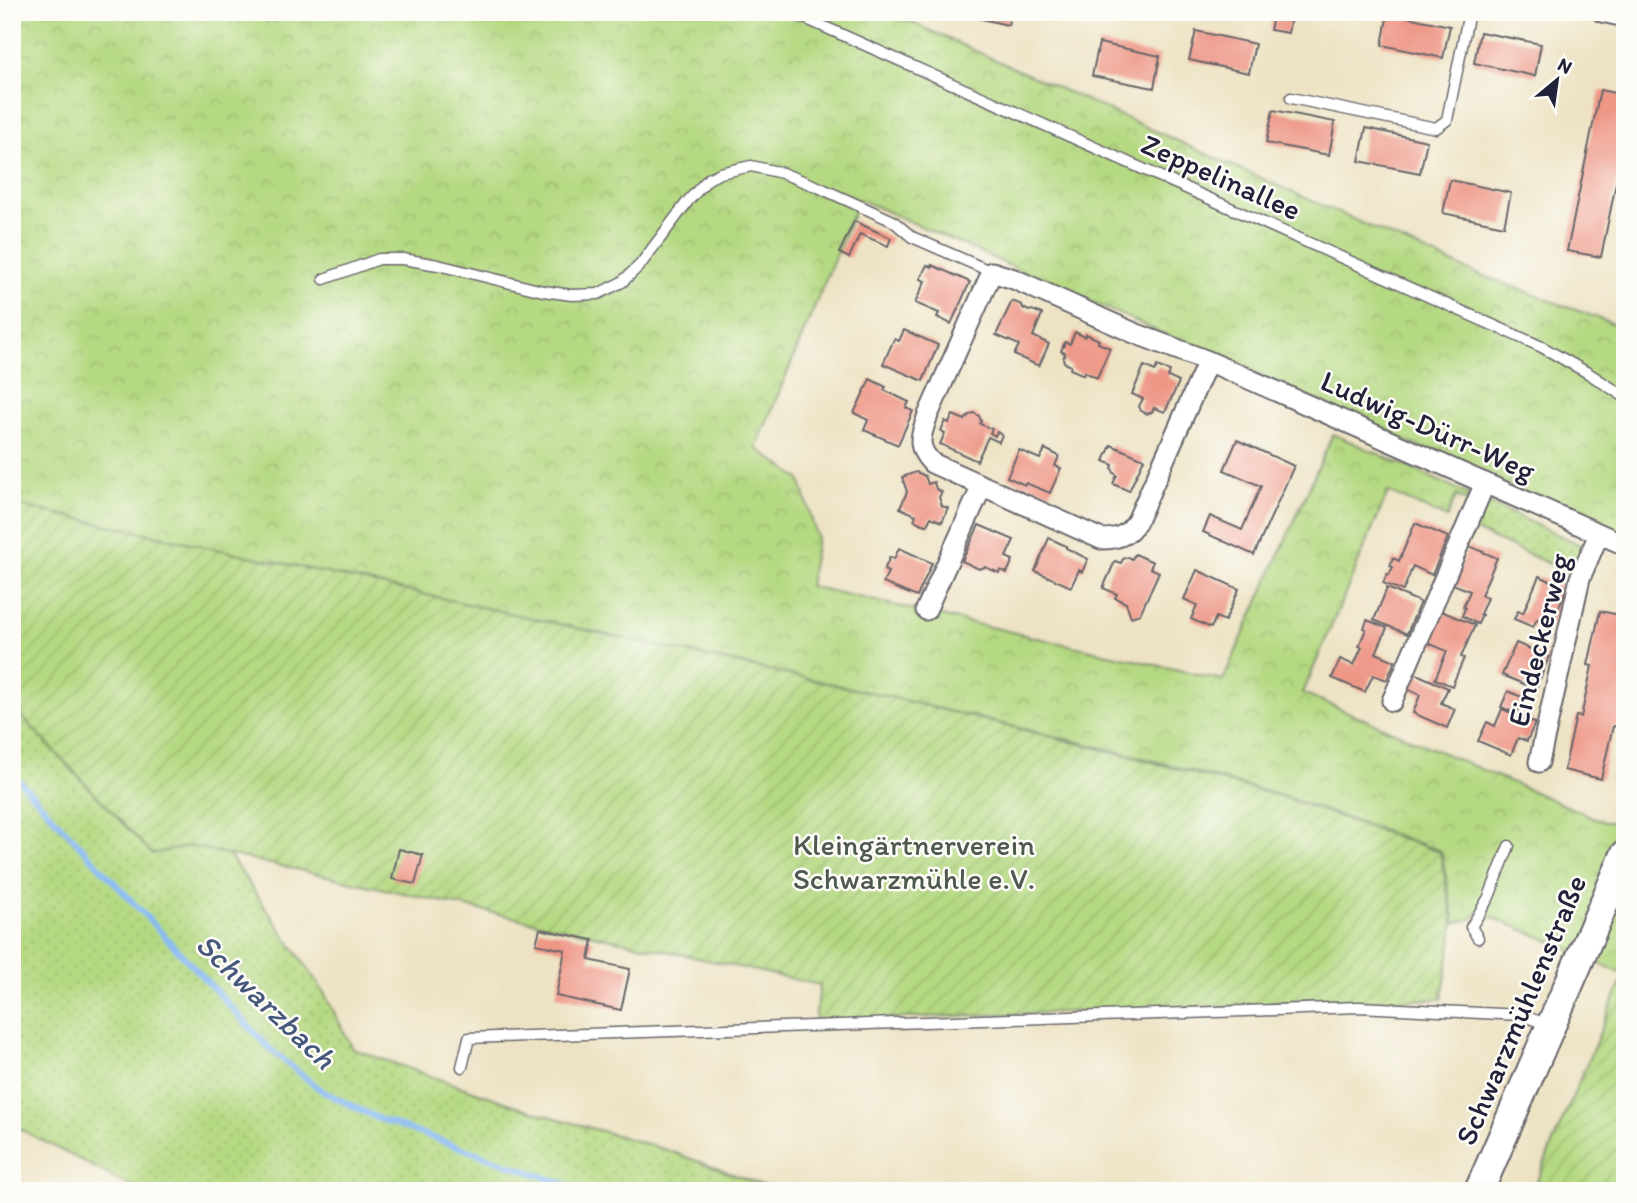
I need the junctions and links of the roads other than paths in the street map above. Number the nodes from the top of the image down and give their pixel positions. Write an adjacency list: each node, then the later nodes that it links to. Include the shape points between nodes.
1 (791, 12): 9 (lane, Zeppelinallee, via 1542,347)
2 (1469, 12): 5 (lane, via 1447,120 1436,128)
3 (1602, 12): 4 (street)
4 (1625, 17)
5 (1291, 98)
6 (992, 272): 7 (lane, via 912,237 893,222 818,187 751,166 708,179 640,265 622,282 598,294 543,291 402,259 379,259); 8 (street, Ludwig-Dürr-Weg); 11 (street, via 921,436 922,451 932,463)
7 (324, 279)
8 (1208, 361): 10 (street, Ludwig-Dürr-Weg); 11 (street, via 1137,521 1123,537 1101,539)
9 (1625, 397)
10 (1485, 483): 12 (street, Ludwig-Dürr-Weg); 15 (street)
11 (982, 486): 14 (street)
12 (1599, 534): 13 (street, Ludwig-Dürr-Weg); 16 (street, Eindeckerweg, via 1580,578)
13 (1625, 545)
14 (926, 610)
15 (1392, 701)
16 (1539, 762)
17 (1509, 846): 19 (lane, via 1489,897 1471,927)
18 (1625, 855): 20 (street, Schwarzmühlenstraße)
19 (1478, 938)
20 (1550, 1026): 21 (lane, via 1521,1015 1359,1007 469,1038); 22 (street, Schwarzmühlenstraße)
21 (462, 1067)
22 (1479, 1191)

